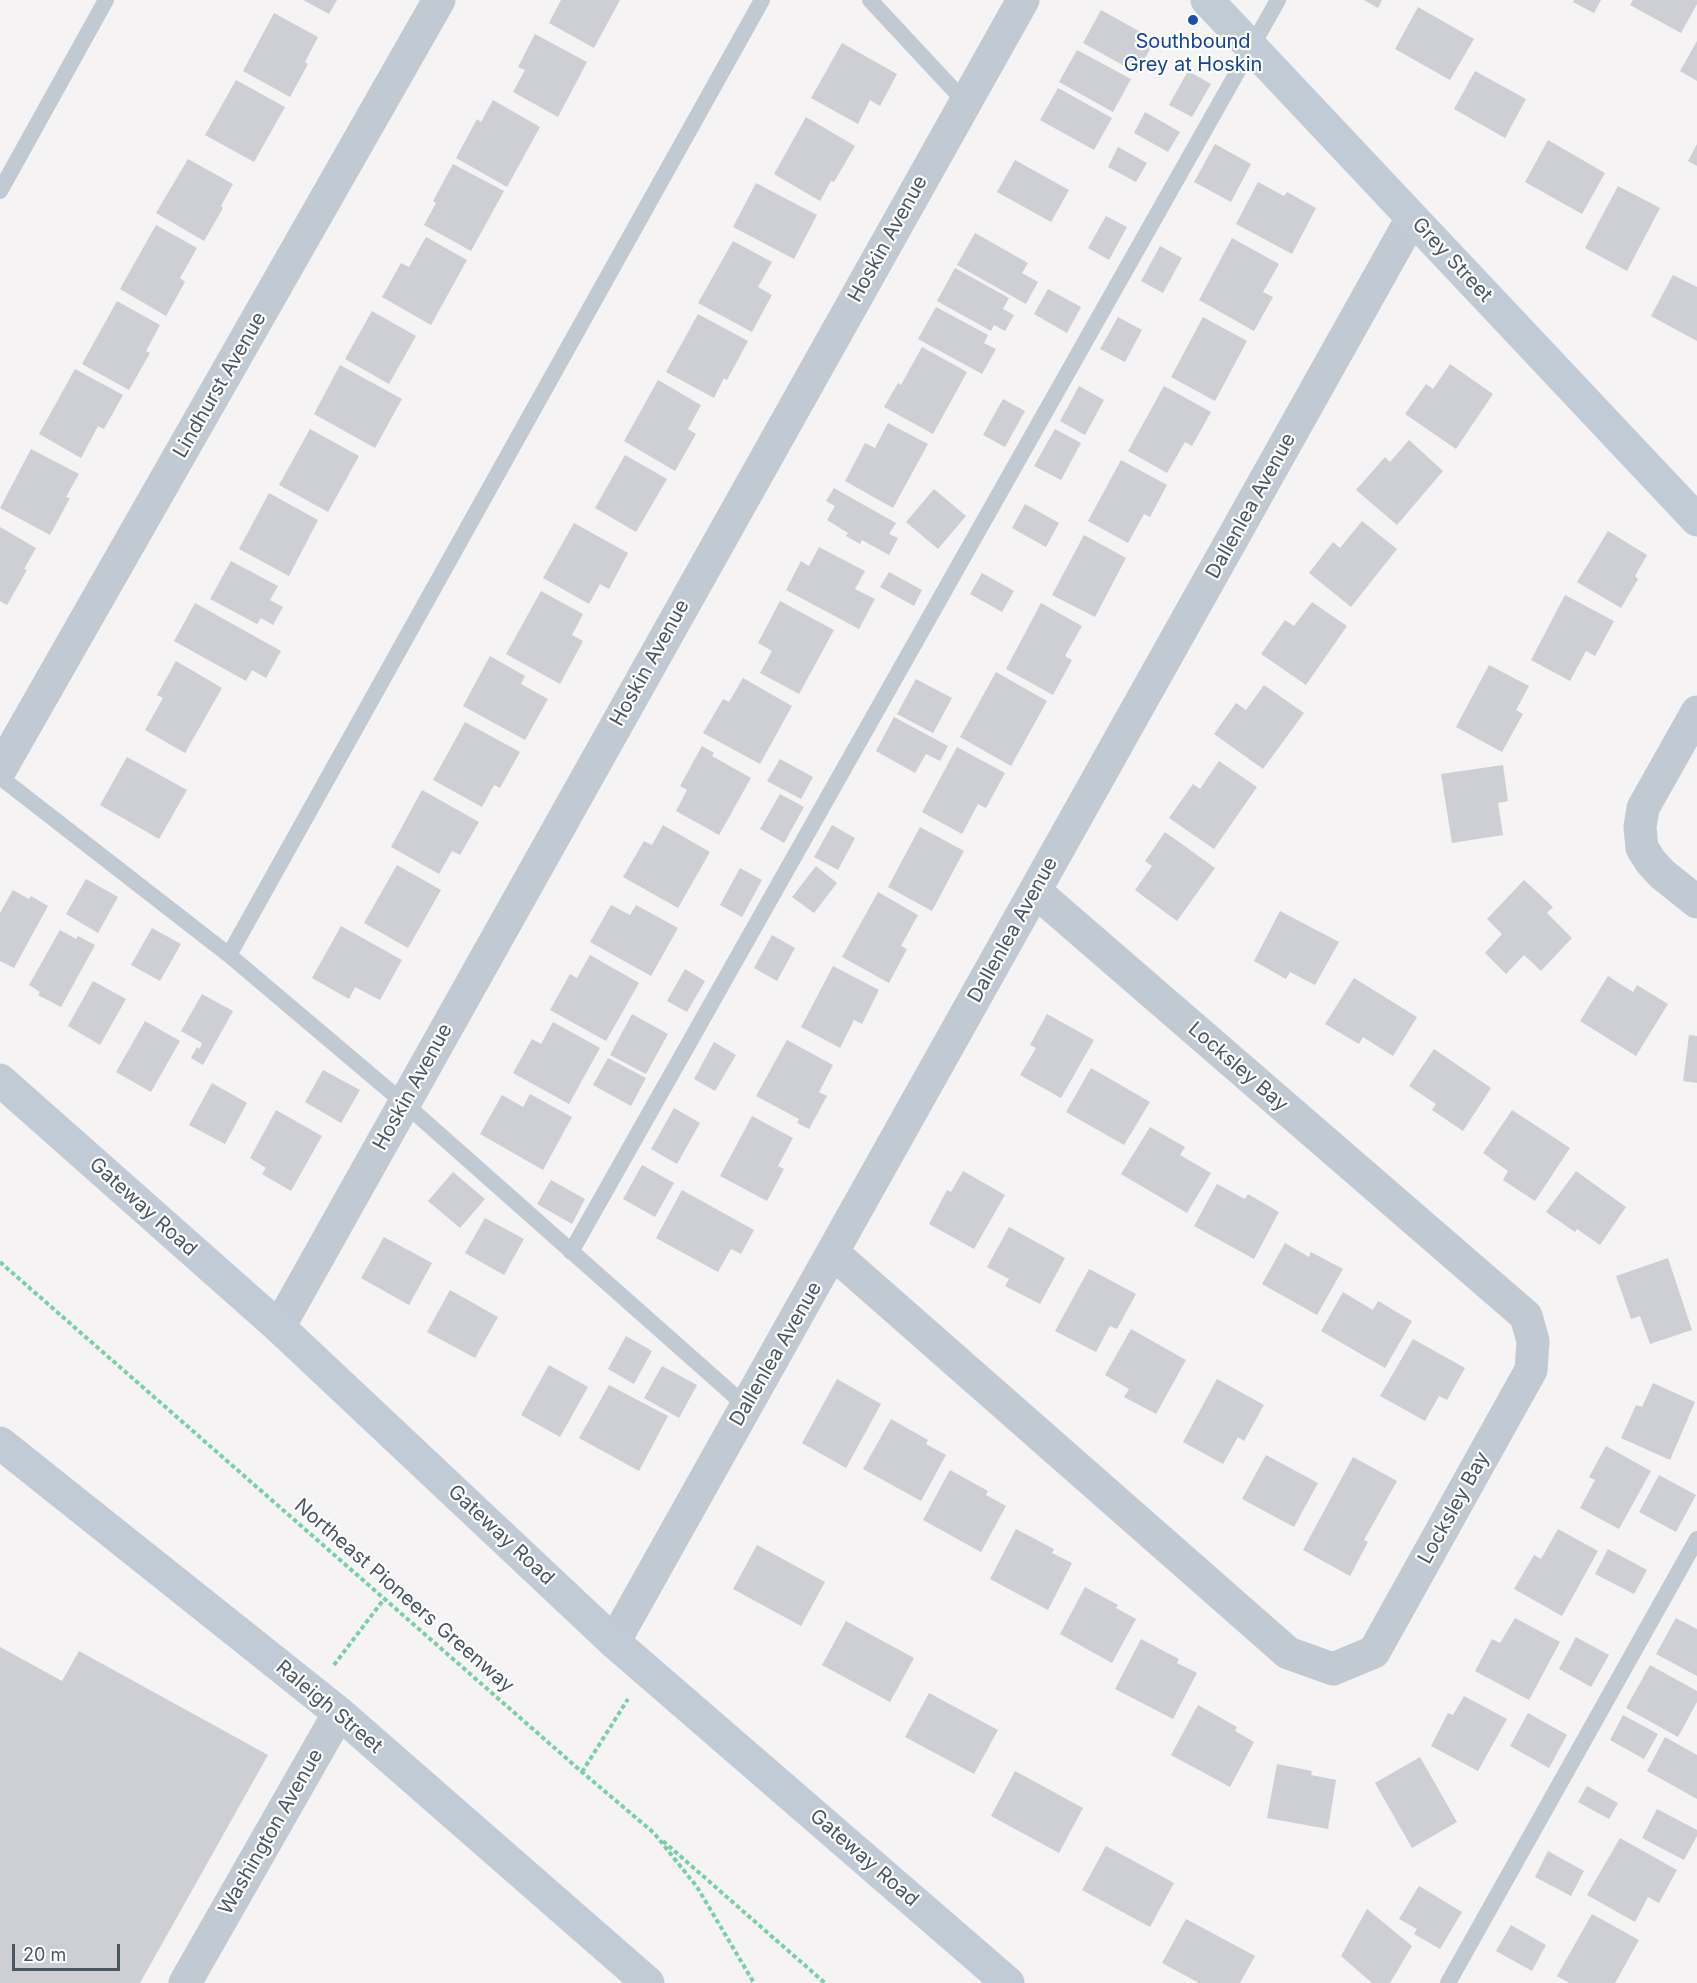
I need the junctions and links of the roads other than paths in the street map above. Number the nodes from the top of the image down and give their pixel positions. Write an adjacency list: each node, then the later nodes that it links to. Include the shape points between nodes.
1 (106, 0): 10 (lane)
2 (439, 0): 14 (street, Lindhurst Avenue)
3 (762, 0): 18 (lane)
4 (870, 0): 9 (lane)
5 (1023, 0): 9 (street, Hoskin Avenue)
6 (1207, 0): 8 (street, Grey Street)
7 (1278, 0): 8 (lane)
8 (1251, 47): 11 (street, Grey Street); 21 (lane)
9 (965, 102): 20 (street, Hoskin Avenue)
10 (0, 191)
11 (1412, 218): 12 (street, Grey Street); 16 (street, Dallenlea Avenue)
12 (1697, 520)
13 (1697, 712): 17 (street, via 1643,808 1640,827 1642,848 1651,862)
14 (0, 770)
15 (0, 777): 18 (lane)
16 (1035, 891): 22 (street, Dallenlea Avenue); 22 (street, Locksley Bay, via 1526,1316 1533,1341 1531,1370 1374,1652 1332,1669 1288,1653)
17 (1697, 902)
18 (230, 954): 20 (lane)
19 (0, 1080): 23 (street, Gateway Road)
20 (404, 1103): 21 (lane); 23 (street, Hoskin Avenue)
21 (571, 1252): 24 (lane)
22 (833, 1253): 24 (street, Dallenlea Avenue)
23 (279, 1327): 27 (street, Gateway Road)
24 (746, 1406): 27 (street, Dallenlea Avenue)
25 (0, 1443): 28 (street, Raleigh Street)
26 (1697, 1539): 32 (lane)
27 (614, 1642): 31 (street, Gateway Road)
28 (326, 1703): 29 (street, Washington Avenue); 30 (street, Raleigh Street)
29 (185, 1983)
30 (648, 1983)
31 (1008, 1983)
32 (1448, 1983)

